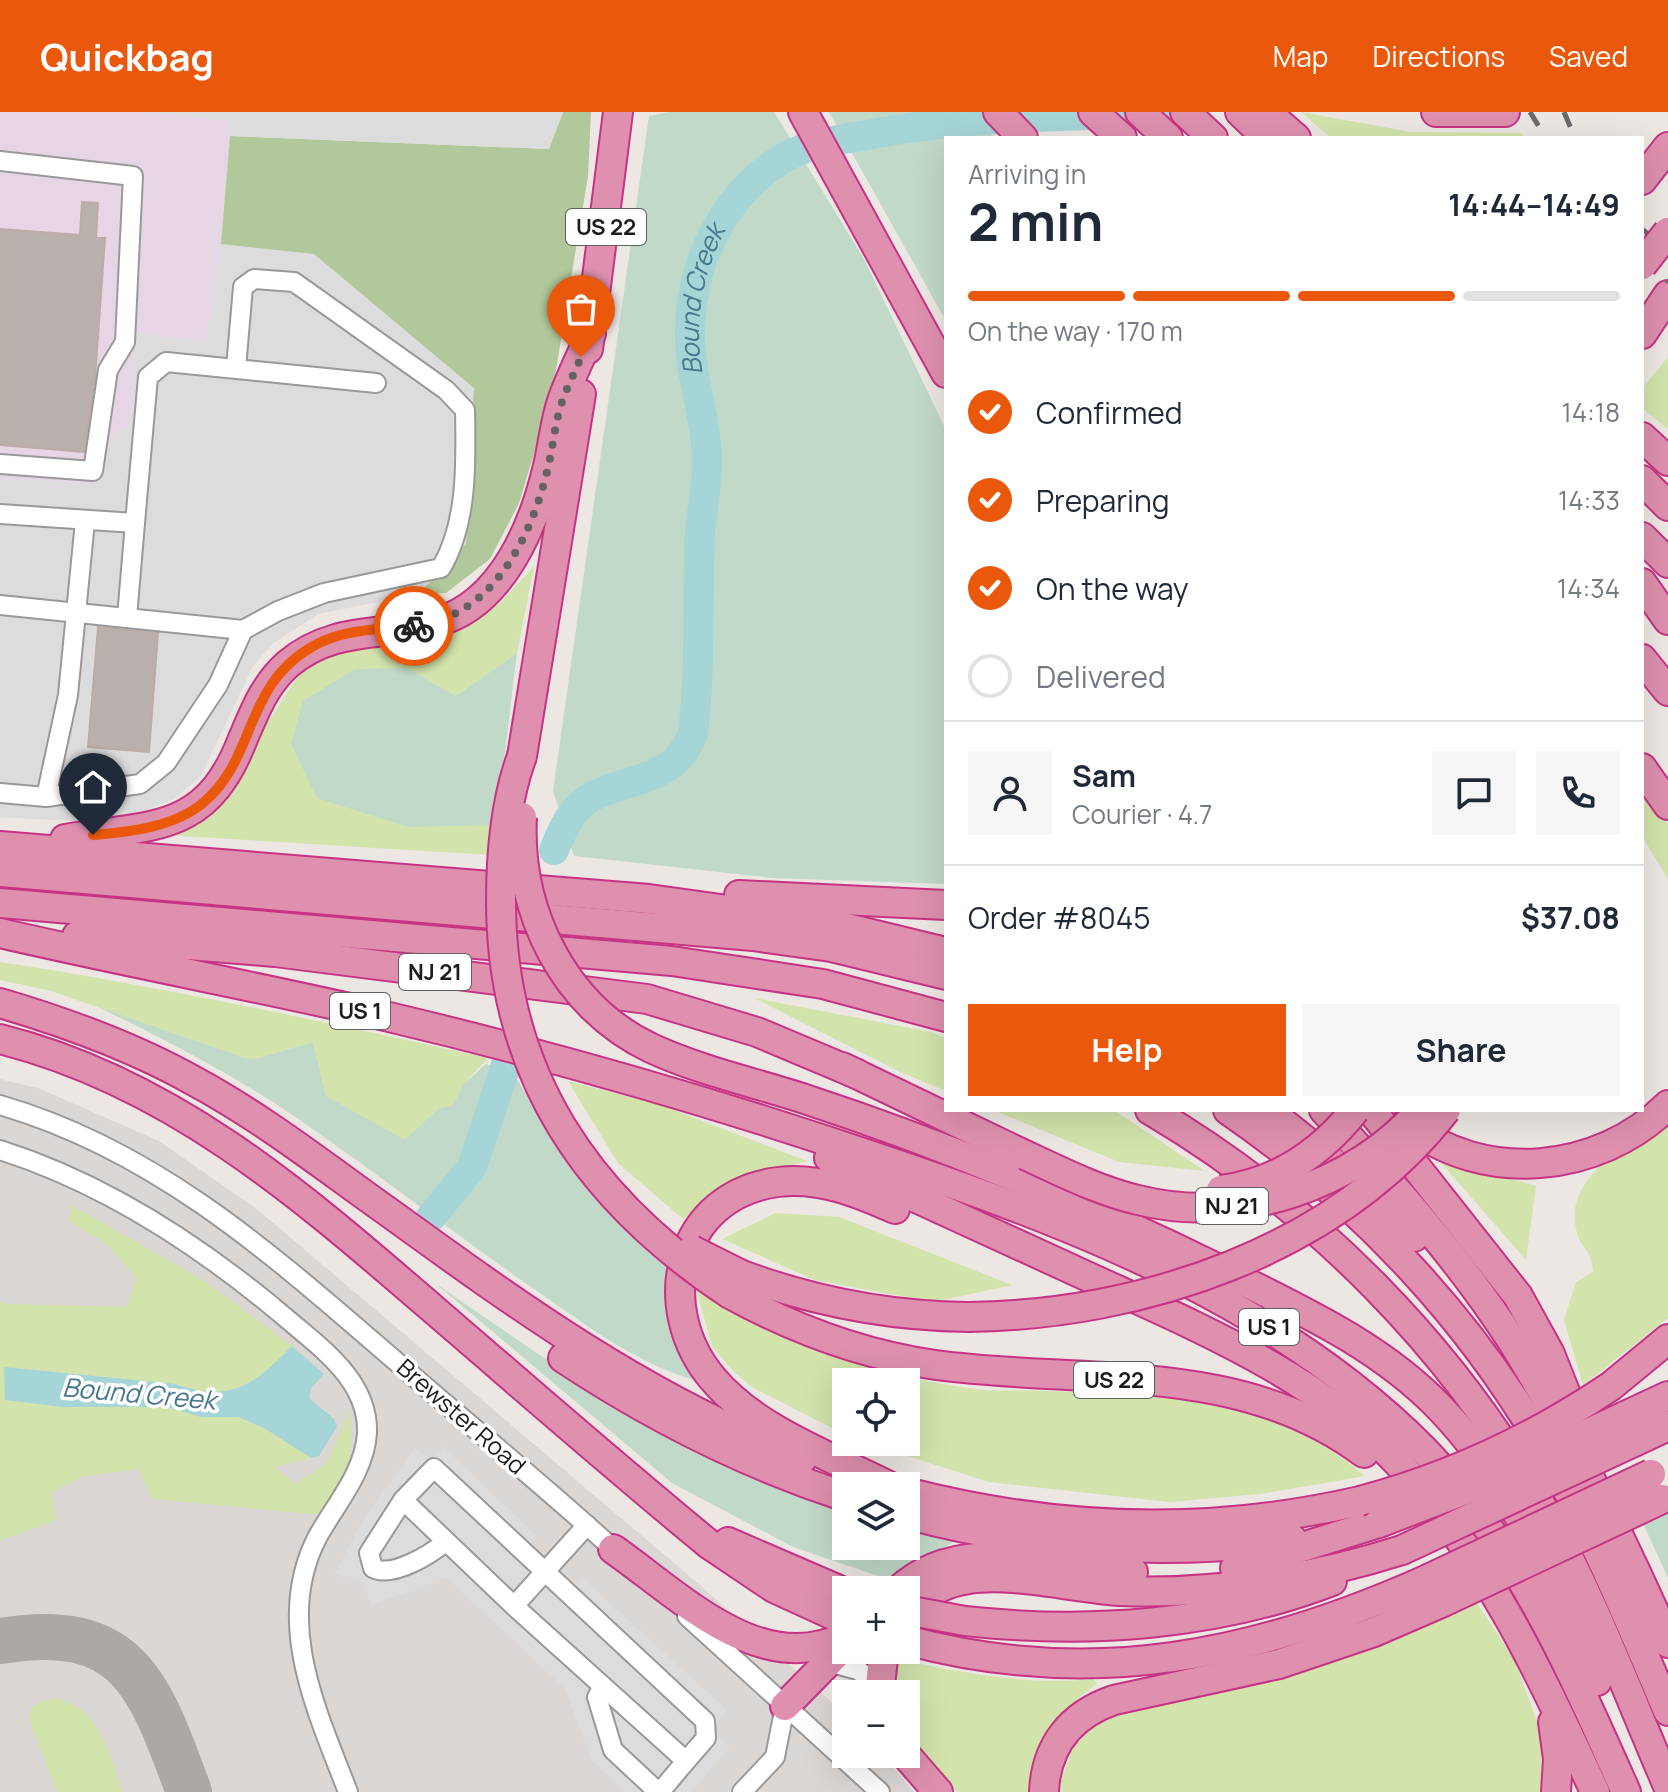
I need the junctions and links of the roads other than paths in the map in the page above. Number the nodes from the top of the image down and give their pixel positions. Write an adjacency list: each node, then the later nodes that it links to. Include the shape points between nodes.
1 (803, 112): 27 (highway)
2 (998, 112): 11 (highway)
3 (1093, 112): 12 (highway)
4 (1140, 112): 13 (highway)
5 (1185, 112): 14 (highway)
6 (1240, 112): 15 (highway)
7 (1266, 112): 16 (highway)
8 (1436, 112): 9 (highway)
9 (1505, 112)
10 (618, 116): 25 (highway, US 22)
11 (1021, 136)
12 (1120, 136)
13 (1166, 136)
14 (1211, 136)
15 (1265, 136)
16 (1294, 136)
17 (1668, 147): 19 (highway)
18 (0, 161): 31 (street, via 133,176 125,342 108,370 93,471)
19 (1644, 177)
20 (1668, 232): 21 (highway, bridge)
21 (1644, 262)
22 (1668, 294): 23 (highway); 24 (highway)
23 (1644, 316)
24 (1644, 331)
25 (591, 334): 51 (highway, US 22); 58 (highway, via 561,403 530,521 503,572 483,595 440,621 333,637 298,657 261,698 227,775 194,810 151,826 62,839)
26 (236, 368): 28 (street); 36 (street, via 172,362 161,364 148,377); 46 (street, via 243,287 254,279 294,282 446,390 465,410 456,543 441,568 324,593)
27 (944, 368)
28 (376, 383)
29 (1644, 439): 30 (highway)
30 (1668, 461)
31 (0, 464)
32 (1644, 482): 33 (highway)
33 (1668, 506)
34 (0, 514): 35 (street)
35 (85, 521): 36 (street); 43 (street)
36 (135, 523): 44 (street)
37 (1644, 539): 38 (highway)
38 (1668, 563)
39 (1644, 583): 42 (highway)
40 (1644, 584): 45 (highway)
41 (0, 605): 43 (street)
42 (1668, 607)
43 (79, 612): 44 (street); 55 (street)
44 (127, 617): 46 (street)
45 (1668, 620)
46 (243, 630): 55 (street, via 218,685 166,763 140,784)
47 (1644, 662): 49 (highway)
48 (1644, 683): 49 (highway)
49 (1668, 692)
50 (1644, 746): 53 (highway)
51 (522, 756): 86 (highway, US 22, bridge, via 511,785 501,912 507,986 517,1031 539,1087 592,1171 627,1204); 138 (highway, bridge, via 522,856 530,895 549,948 580,995 620,1030 654,1049 947,1150 1124,1224 1315,1318 1406,1377 1442,1409 1525,1526)
52 (1644, 771): 56 (highway)
53 (1668, 772)
54 (0, 793): 55 (street)
55 (46, 797)
56 (1668, 805)
57 (0, 846): 58 (highway)
58 (39, 849): 60 (highway)
59 (0, 872): 66 (highway, via 734,934 831,947)
60 (649, 899): 62 (highway, via 744,895); 65 (highway, via 835,925)
61 (0, 903): 63 (highway)
62 (944, 905)
63 (207, 920): 68 (highway, via 733,969 853,991); 70 (highway, via 662,988 713,1003)
64 (0, 932): 70 (highway, NJ 21, via 264,951 647,999 757,1032); 73 (highway, US 1, via 390,1018)
65 (944, 952)
66 (944, 975)
67 (0, 1003): 85 (highway, via 87,1031 168,1067)
68 (944, 1016)
69 (0, 1039): 95 (highway, via 129,1085 245,1154 351,1238)
70 (857, 1074): 84 (highway, NJ 21)
71 (0, 1105): 102 (street, Brewster Road, via 102,1144 216,1211)
72 (1668, 1105): 80 (highway, via 1612,1145 1536,1164 1462,1153 1423,1135)
73 (716, 1106): 88 (highway, via 1180,1319); 137 (highway, US 1, via 951,1183 1095,1240 1234,1307 1337,1373 1428,1454 1497,1541 1565,1657)
74 (1153, 1112): 128 (highway, via 1245,1174 1322,1238 1396,1310 1463,1387 1518,1466 1560,1542)
75 (1231, 1112): 125 (highway, via 1298,1161 1367,1222 1485,1359 1564,1483)
76 (1270, 1112): 90 (highway, via 1344,1171 1412,1235)
77 (1326, 1112): 90 (highway, via 1468,1281)
78 (1353, 1112): 84 (highway, bridge, via 1297,1163 1268,1178 1224,1190 1137,1185)
79 (1373, 1112): 104 (highway, via 1494,1263 1529,1315 1559,1374)
80 (1394, 1112)
81 (1419, 1112): 84 (highway, NJ 21, bridge, via 1348,1169 1292,1194 1232,1206 1139,1201)
82 (1444, 1112): 86 (highway, bridge, via 1365,1190 1309,1227 1195,1278 1114,1299 968,1317 854,1307)
83 (0, 1150): 129 (street, via 84,1183 195,1248 306,1335 355,1386 366,1421 364,1449 311,1553 299,1628 310,1694)
84 (1025, 1155)
85 (323, 1165): 93 (highway, via 527,1312 644,1385 782,1452); 97 (highway, via 350,1196 596,1379 718,1447)
86 (736, 1284): 105 (highway, US 22, via 811,1333 908,1360 1208,1386 1277,1404 1367,1455)
87 (1668, 1339): 98 (highway, bridge, via 1611,1386 1504,1449 1360,1501 1246,1521 1139,1526 1017,1515)
88 (1296, 1384): 94 (highway, via 857,1192 793,1181 738,1194 701,1224 682,1262 681,1307 697,1354 719,1385 751,1412); 105 (highway, via 1390,1455)
89 (1668, 1396): 92 (highway)
90 (1552, 1409): 104 (highway)
91 (1668, 1426): 92 (highway)
92 (1630, 1429): 101 (highway, bridge); 107 (highway, bridge)
93 (841, 1472)
94 (863, 1472)
95 (627, 1476): 110 (highway, via 729,1543); 115 (highway, via 735,1564)
96 (1662, 1484): 111 (highway, bridge)
97 (832, 1492)
98 (920, 1495)
99 (403, 1500): 103 (street); 103 (street, via 369,1553 373,1568 385,1572 432,1554); 108 (street, via 434,1468)
100 (920, 1517): 101 (highway, via 1020,1537 1158,1548 1286,1540)
101 (1379, 1523): 109 (highway, via 1231,1569 1129,1572 972,1557 928,1568)
102 (587, 1525): 106 (street, Brewster Road); 108 (street)
103 (445, 1542): 113 (street)
104 (1624, 1543): 117 (highway)
105 (1460, 1544): 119 (highway, US 22)
106 (613, 1549): 116 (highway, via 750,1641 800,1650); 124 (street, Brewster Road)
107 (1402, 1550): 112 (highway, via 1344,1566 1192,1590 967,1579 934,1590); 114 (highway, bridge, via 1293,1595 1177,1620 1056,1627)
108 (543, 1570): 113 (street); 126 (street, via 705,1721 706,1738)
109 (917, 1576)
110 (832, 1588)
111 (1434, 1591): 118 (highway, via 1173,1659 1052,1664); 134 (highway, via 1374,1632 1279,1664 1092,1708 1066,1729 1053,1749)
112 (920, 1601)
113 (514, 1606): 123 (street)
114 (920, 1614)
115 (832, 1615)
116 (832, 1642)
117 (1668, 1643)
118 (920, 1644)
119 (1532, 1657): 135 (highway, via 1555,1729); 136 (highway, US 22)
120 (832, 1658): 124 (highway)
121 (851, 1664): 122 (street)
122 (868, 1680)
123 (602, 1688): 126 (street); 130 (street, via 597,1697 613,1750)
124 (785, 1706): 131 (street, via 775,1757); 132 (street, Brewster Road)
125 (1668, 1711)
126 (686, 1761): 130 (street)
127 (917, 1768): 133 (highway)
128 (1668, 1786)
129 (348, 1792)
130 (659, 1792)
131 (742, 1792)
132 (880, 1792)
133 (938, 1792)
134 (1044, 1792)
135 (1556, 1792)
136 (1595, 1792)
137 (1626, 1792)
138 (1646, 1792)

